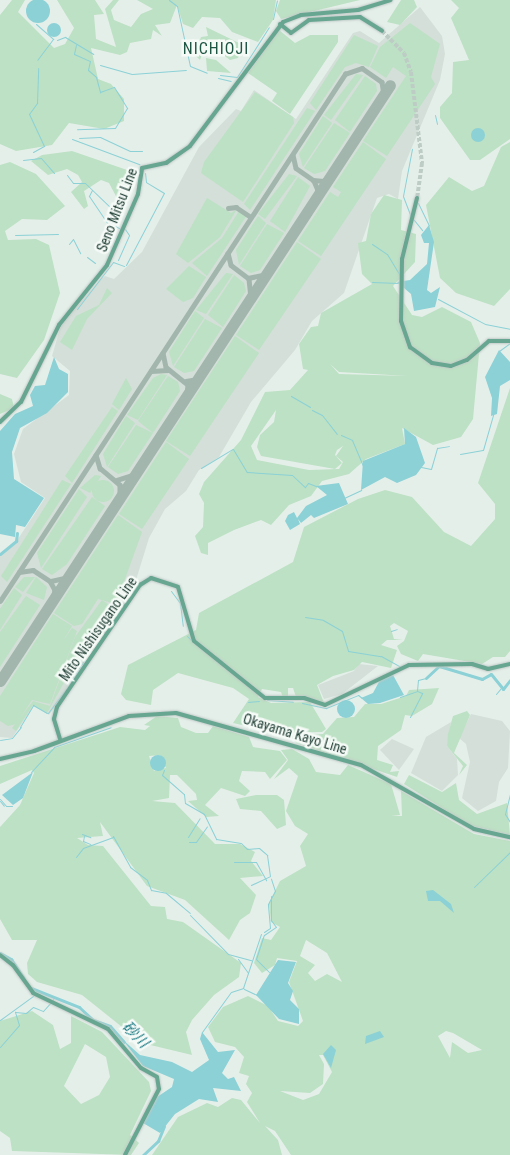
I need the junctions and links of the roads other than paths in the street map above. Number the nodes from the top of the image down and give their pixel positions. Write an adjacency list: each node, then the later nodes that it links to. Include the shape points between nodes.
1 (390, 0): 2 (main road, via 351,12 301,15)
2 (280, 24): 3 (main road, via 291,33 309,20 360,17); 6 (main road, Seno Mitsu Line, via 204,131 185,151 164,164 142,168 141,185 107,265 61,322 21,402)
3 (382, 31)
4 (417, 198): 5 (main road, via 402,259 401,298 406,340 432,363 460,364 489,341)
5 (510, 341)
6 (0, 422)
7 (510, 664): 8 (main road, Mito Nishisugano Line, via 488,669 472,664 409,665 325,705 304,698 266,698 194,641 178,587 151,578 140,585 57,707 54,719)
8 (60, 740): 9 (main road, Okayama Kayo Line); 10 (main road, Okayama Kayo Line, via 137,714 193,716 373,770 474,829)
9 (0, 759)
10 (510, 838)
11 (0, 955): 12 (main road, via 13,965 32,992 108,1029 141,1068 157,1077 159,1089)
12 (125, 1155)

